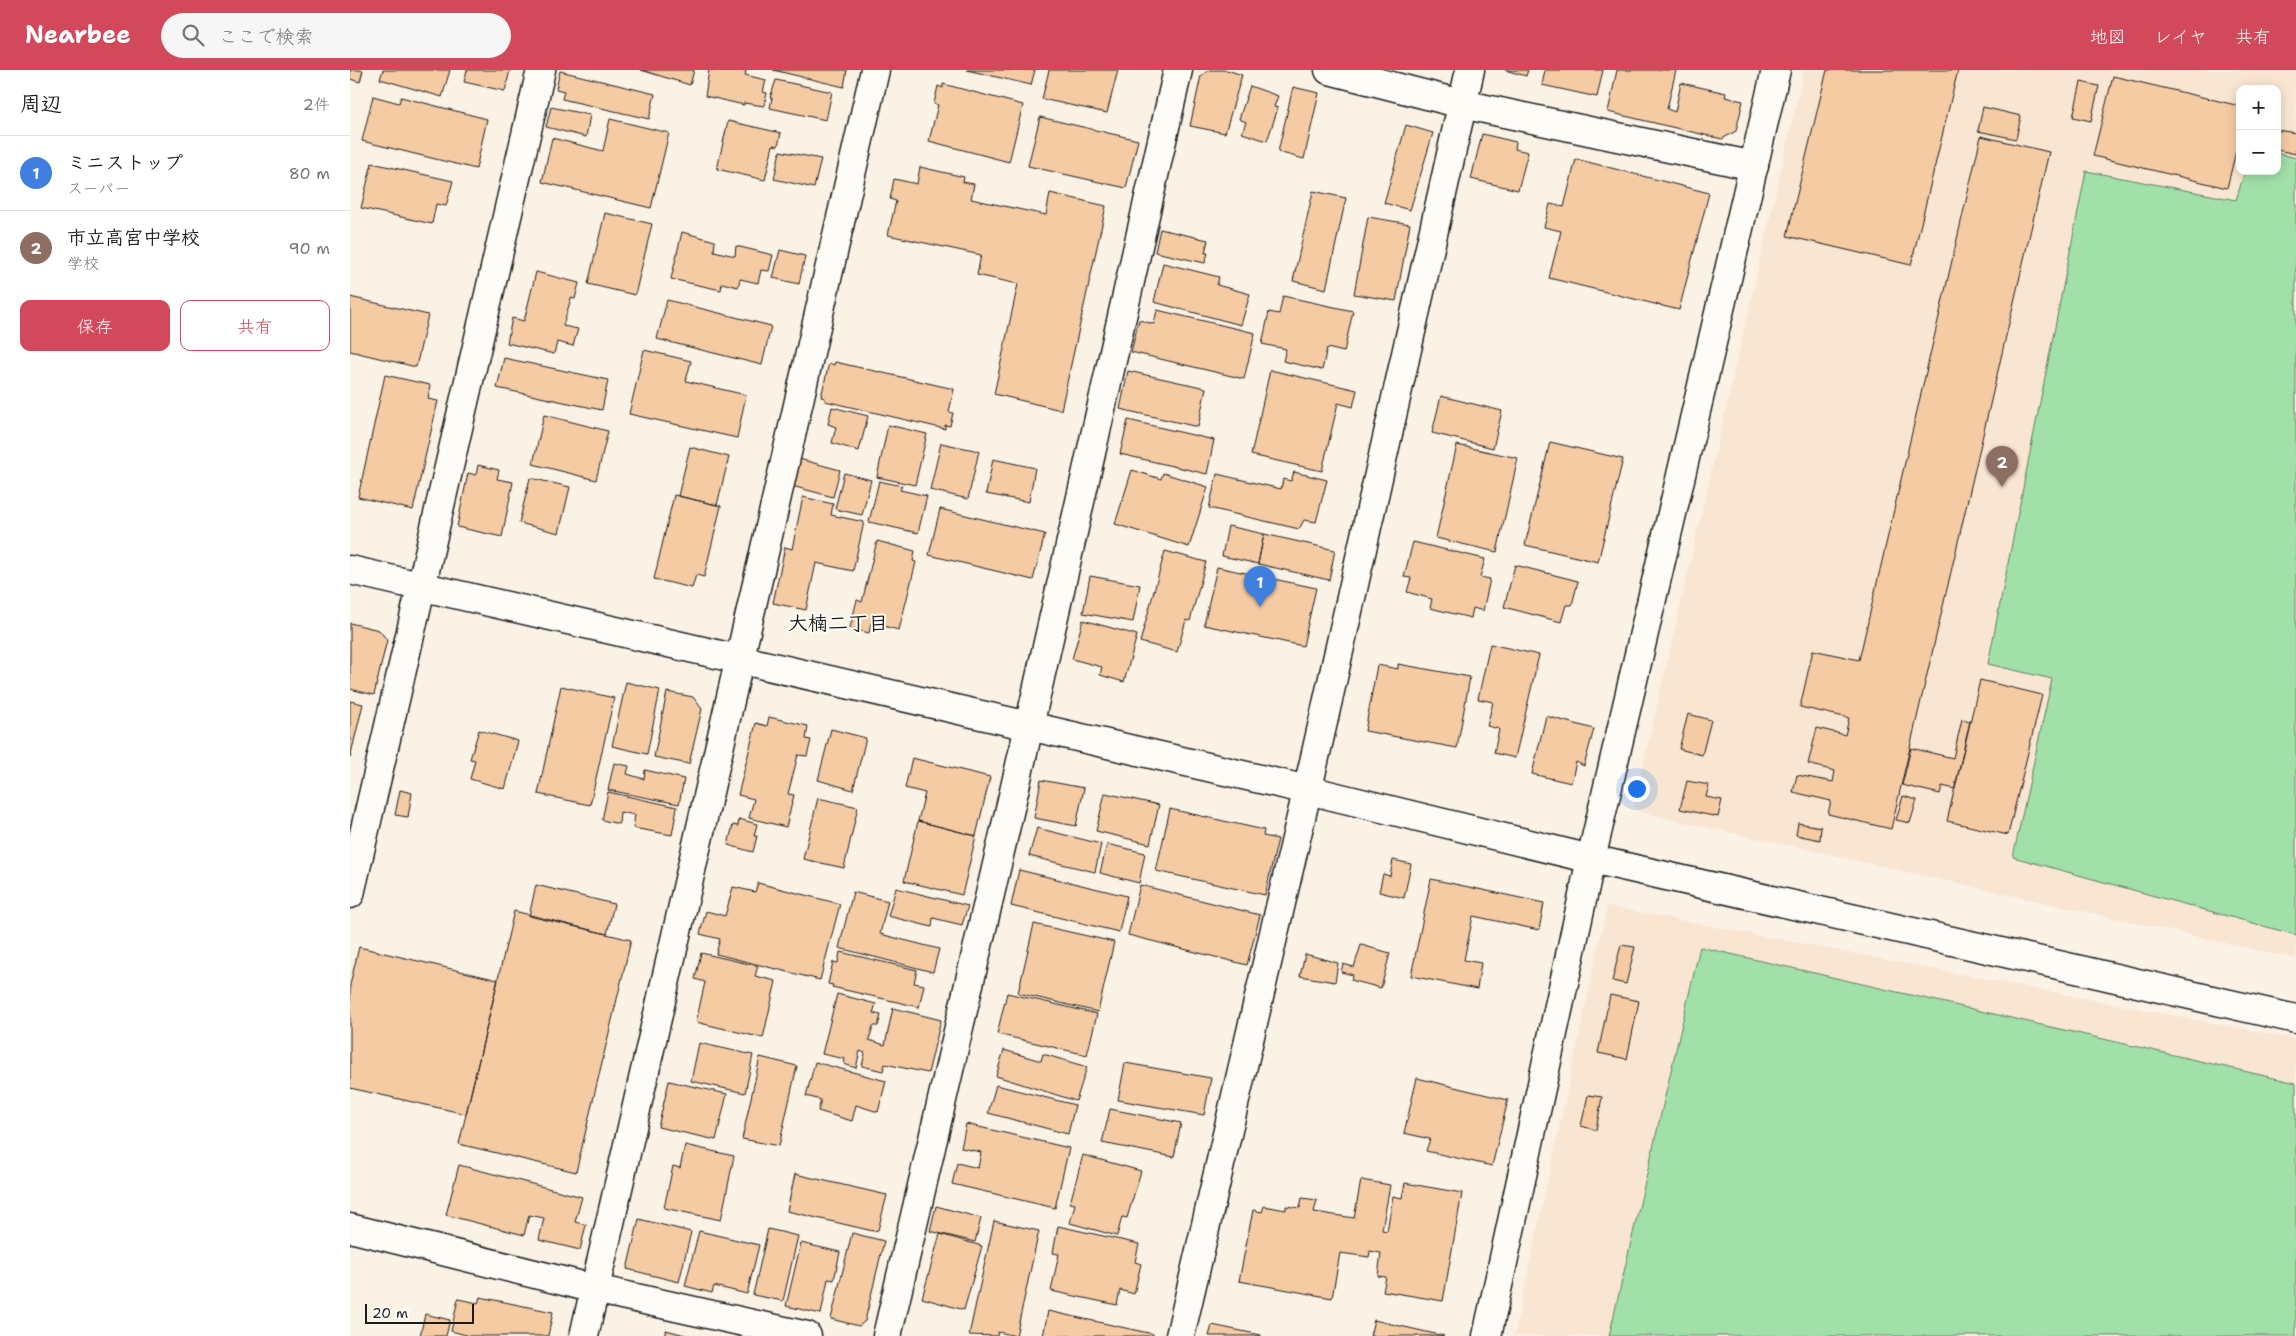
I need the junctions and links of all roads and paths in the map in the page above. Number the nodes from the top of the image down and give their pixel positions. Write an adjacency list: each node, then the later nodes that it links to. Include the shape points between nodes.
1 (541, 70): 10 (street)
2 (875, 70): 11 (street)
3 (1178, 70): 12 (street)
4 (1328, 70): 7 (street)
5 (1470, 70): 7 (street)
6 (1776, 70): 8 (street)
7 (1462, 104): 8 (street); 13 (street)
8 (1754, 166): 14 (street)
9 (350, 570): 10 (street)
10 (420, 586): 11 (street); 15 (street)
11 (739, 659): 12 (street); 18 (street)
12 (1029, 726): 13 (street); 21 (street)
13 (1308, 790): 14 (street); 22 (street)
14 (1591, 859): 16 (street); 23 (street)
15 (350, 894)
16 (2296, 1019)
17 (350, 1228): 18 (street)
18 (595, 1289): 19 (street); 20 (street)
19 (584, 1336)
20 (807, 1336)
21 (887, 1336)
22 (1180, 1336)
23 (1487, 1336)

